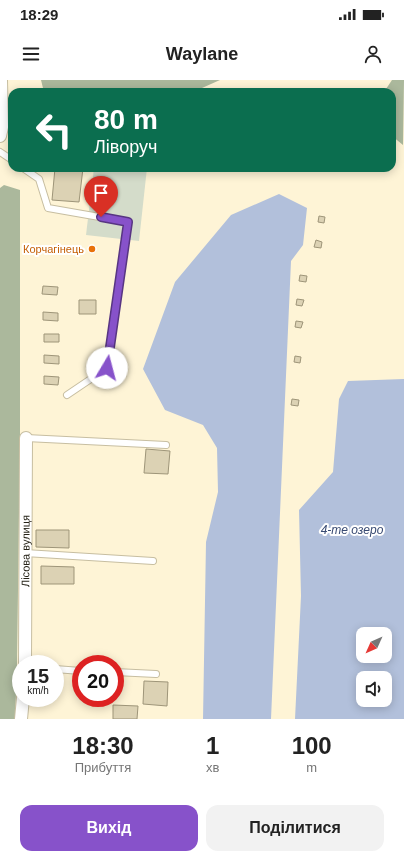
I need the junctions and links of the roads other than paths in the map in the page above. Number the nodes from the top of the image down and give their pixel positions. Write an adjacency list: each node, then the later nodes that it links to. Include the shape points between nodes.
1 (2, 80): 2 (street)
2 (0, 136)
3 (29, 172): 4 (lane, via 39,179 48,208 128,222 107,368)
4 (67, 395)
5 (26, 438): 6 (lane); 7 (street, Лісова вулиця)
6 (166, 445)
7 (25, 553): 8 (lane); 9 (street, Лісова вулиця)
8 (153, 561)
9 (25, 655)
10 (124, 672): 11 (lane)
11 (156, 674)
12 (22, 707): 13 (street)
13 (21, 719)

